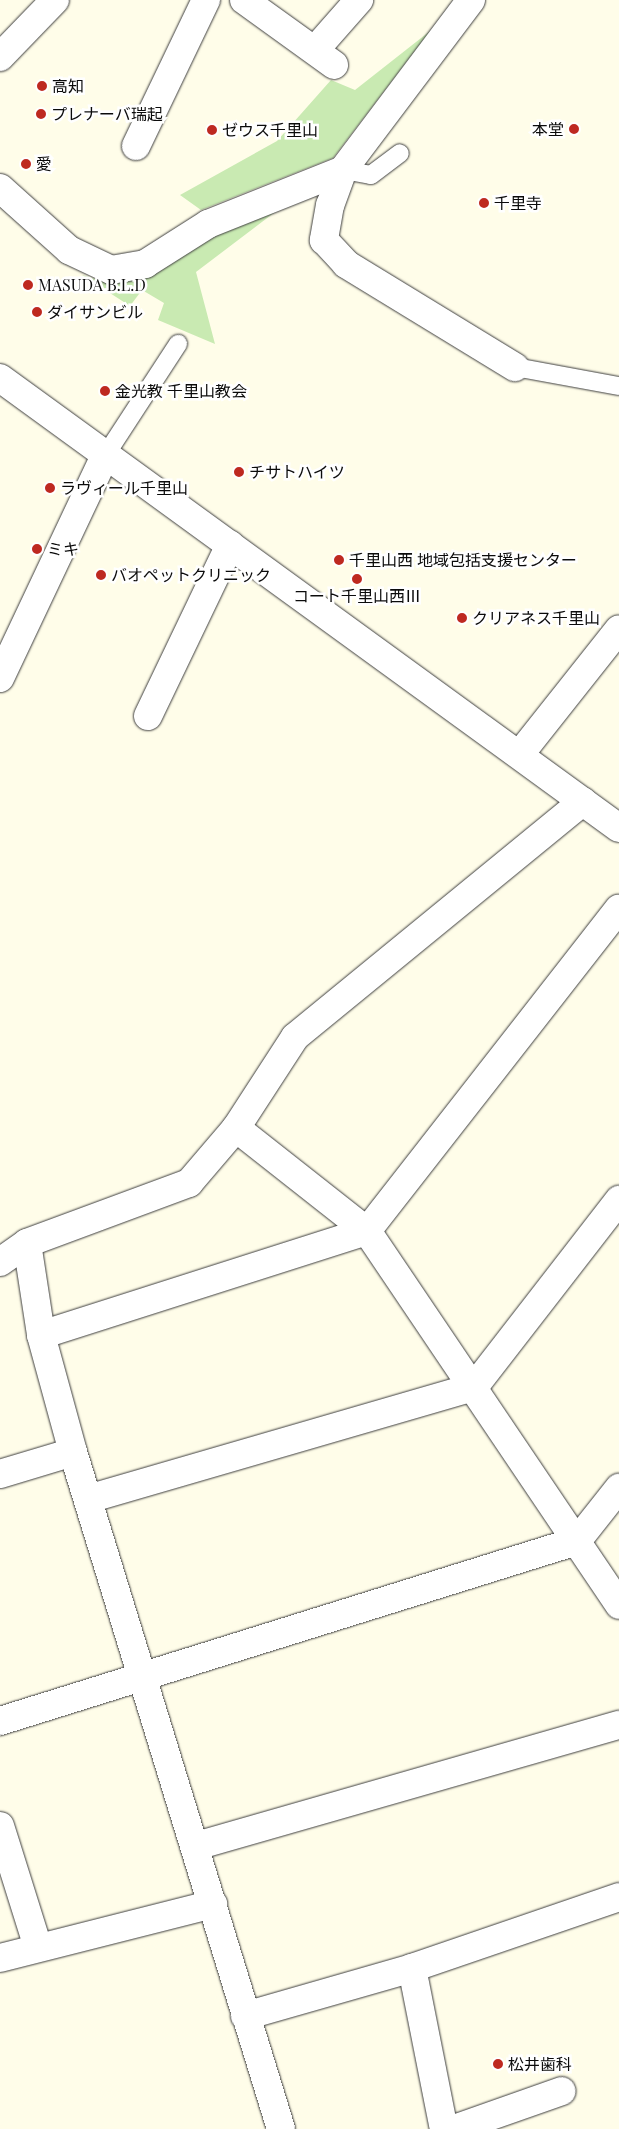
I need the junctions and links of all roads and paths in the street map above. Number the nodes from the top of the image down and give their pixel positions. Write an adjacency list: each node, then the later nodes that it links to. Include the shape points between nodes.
1 (55, 0): 6 (street)
2 (206, 0): 7 (street)
3 (244, 0): 4 (street, via 325,58)
4 (360, 0)
5 (472, 0): 9 (street)
6 (0, 57)
7 (136, 146)
8 (400, 153): 9 (lane, via 371,176)
9 (343, 170): 10 (street, via 208,224 145,264 111,270 70,250); 12 (street, via 330,205 324,240 346,264)
10 (0, 188)
11 (178, 344): 15 (lane)
12 (515, 368): 14 (lane)
13 (0, 378): 15 (street)
14 (619, 386)
15 (105, 456): 16 (street); 18 (street)
16 (230, 545): 19 (street); 20 (street)
17 (619, 629): 20 (street)
18 (0, 678)
19 (148, 716)
20 (520, 754): 21 (street)
21 (583, 801): 22 (street); 24 (street, via 295,1037)
22 (619, 828)
23 (619, 909): 26 (street)
24 (236, 1128): 26 (street); 27 (street, via 190,1183)
25 (619, 1200): 30 (street)
26 (367, 1231): 29 (street); 30 (street)
27 (27, 1243): 28 (street); 29 (street)
28 (0, 1262)
29 (41, 1335): 31 (street)
30 (474, 1387): 34 (street); 35 (street)
31 (73, 1452): 32 (street); 34 (street)
32 (0, 1474)
33 (619, 1488): 35 (street)
34 (88, 1500): 37 (street)
35 (577, 1541): 36 (street); 37 (street)
36 (619, 1604)
37 (144, 1676): 38 (street); 41 (street)
38 (0, 1721)
39 (619, 1725): 41 (street)
40 (0, 1826): 44 (street)
41 (196, 1846): 43 (street)
42 (619, 1896): 46 (street)
43 (213, 1904): 44 (street); 47 (street)
44 (38, 1947): 45 (street)
45 (0, 1958)
46 (412, 1968): 47 (street); 51 (street)
47 (245, 2016): 50 (street)
48 (562, 2091): 49 (street)
49 (466, 2127)
50 (281, 2129)
51 (444, 2129)

